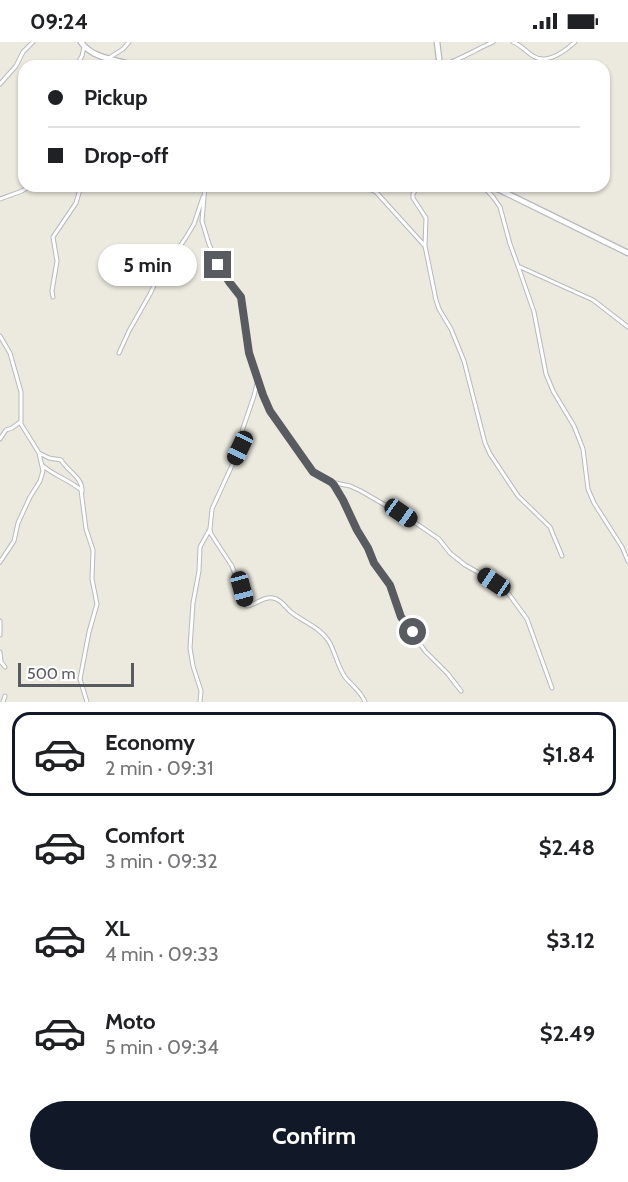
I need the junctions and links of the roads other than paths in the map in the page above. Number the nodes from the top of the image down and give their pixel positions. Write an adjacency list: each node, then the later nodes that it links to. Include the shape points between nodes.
1 (33, 42): 9 (street)
2 (129, 42): 8 (street)
3 (437, 42): 12 (street)
4 (492, 42): 13 (street)
5 (513, 42): 6 (street, via 543,60)
6 (575, 42)
7 (82, 45): 8 (street); 10 (street)
8 (109, 58): 11 (street)
9 (19, 60)
10 (80, 60)
11 (116, 60)
12 (439, 60)
13 (457, 60)
14 (18, 62): 15 (street)
15 (0, 84)
16 (19, 192): 23 (street)
17 (79, 192): 27 (street, via 53,237 57,261)
18 (376, 192): 24 (street)
19 (415, 192): 24 (street, via 414,198 426,218)
20 (488, 192): 26 (street, via 500,207)
21 (503, 192): 25 (street)
22 (204, 193): 30 (street, via 194,224 157,279); 31 (street, via 202,221 218,265 241,297 249,353)
23 (0, 199)
24 (424, 246): 39 (street, via 436,300 464,361 485,443 518,496 550,527)
25 (628, 253)
26 (518, 266): 28 (street, via 593,300); 40 (street, via 534,312 546,374 583,449 588,489)
27 (53, 297)
28 (628, 327)
29 (0, 336): 32 (street, via 10,353 21,393)
30 (119, 353)
31 (258, 380): 36 (street, via 270,411 299,454 313,472); 38 (street, via 240,448 212,509)
32 (20, 422): 33 (street); 34 (street)
33 (0, 439)
34 (39, 453): 35 (street); 37 (street, via 61,460 80,480)
35 (42, 465): 37 (street); 41 (street, via 42,477 18,523 14,541)
36 (331, 482): 46 (street, via 350,486 401,513 439,538 465,565 508,593 527,619); 47 (street, via 390,585 401,617 424,651)
37 (82, 492): 50 (street, via 93,549 92,579 97,604 80,676)
38 (210, 529): 51 (street, via 200,547 190,640); 52 (street, via 232,566 247,606 274,598 314,626 328,640 343,675)
39 (562, 556)
40 (628, 561)
41 (0, 562)
42 (0, 621): 43 (street)
43 (0, 635)
44 (0, 652): 45 (street)
45 (5, 667)
46 (552, 688)
47 (461, 691)
48 (5, 696): 49 (street)
49 (3, 702)
50 (87, 702)
51 (200, 702)
52 (365, 702)

